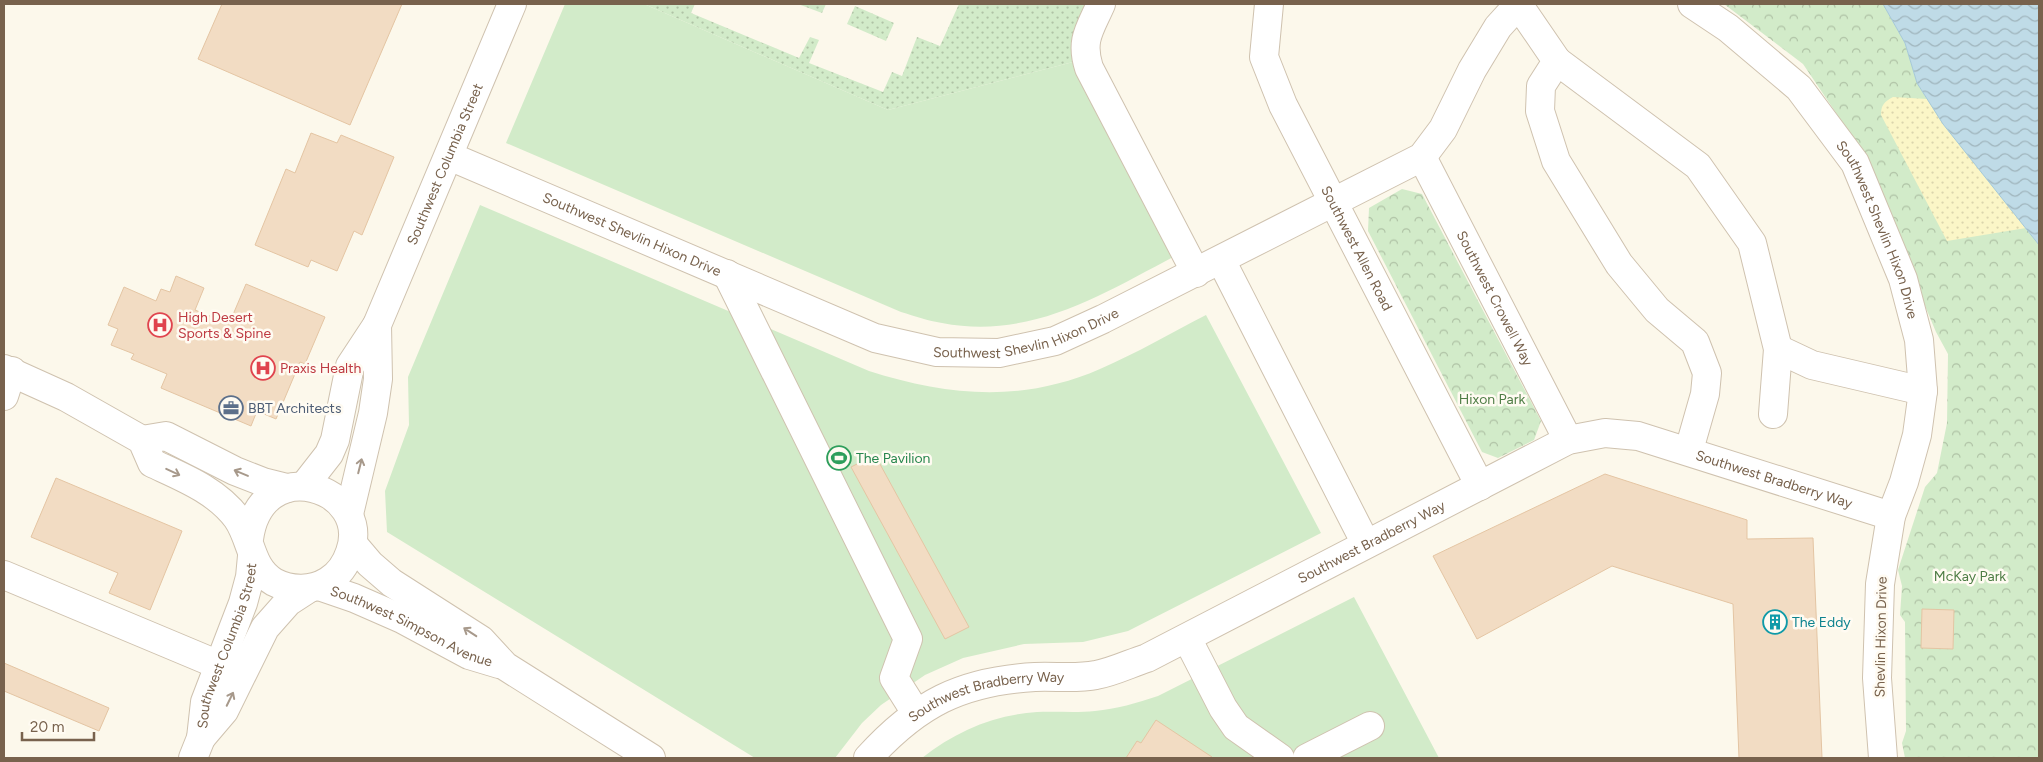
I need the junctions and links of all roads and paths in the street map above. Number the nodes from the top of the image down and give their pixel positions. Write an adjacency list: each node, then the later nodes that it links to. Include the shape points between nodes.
1 (512, 4): 7 (street, Southwest Columbia Street)
2 (1101, 4): 11 (street, via 1083,51 1088,68)
3 (1269, 4): 9 (street, Southwest Allen Road, via 1264,57 1283,105)
4 (1518, 4): 6 (street); 8 (street, Southwest Shevlin Hixon Drive, via 1498,27 1443,129)
5 (1692, 4): 16 (street, Southwest Shevlin Hixon Drive, via 1728,28 1799,88 1855,163 1902,279 1919,340)
6 (1557, 61): 14 (street, via 1698,166 1752,243); 20 (street, via 1541,86 1540,112 1556,162 1619,264 1657,310 1695,342 1707,373 1706,394)
7 (449, 156): 12 (street, Southwest Shevlin Hixon Drive); 13 (street, Southwest Columbia Street)
8 (1422, 157): 9 (street, Southwest Shevlin Hixon Drive); 19 (street, Southwest Crowell Way)
9 (1333, 202): 10 (street, Southwest Shevlin Hixon Drive); 21 (street, Southwest Allen Road)
10 (1222, 260): 11 (street, Southwest Shevlin Hixon Drive); 26 (street)
11 (1196, 273): 12 (street, Southwest Shevlin Hixon Drive, via 1056,341 999,353 937,352 875,338)
12 (726, 274): 33 (street, via 908,639 894,678)
13 (377, 325): 22 (street, Southwest Columbia Street, via 350,366 335,440 329,454); 23 (street, Southwest Columbia Street, one-way to 13, via 373,413 378,379)
14 (1778, 349): 16 (street, via 1812,365); 17 (street)
15 (6, 379): 18 (street, via 66,397)
16 (1923, 390): 24 (street, Southwest Shevlin Hixon Drive, via 1917,435)
17 (1773, 414)
18 (142, 440): 22 (street, one-way to 18, via 263,482 235,471 166,436); 27 (street, one-way to 27, via 152,463 199,485 219,499 236,518)
19 (1568, 440): 20 (street, Southwest Bradberry Way, via 1605,434 1638,436); 21 (street, Southwest Bradberry Way)
20 (1689, 450): 24 (street, Southwest Bradberry Way)
21 (1480, 486): 26 (street, Southwest Bradberry Way)
22 (295, 487): 23 (street, via 321,490 337,500); 27 (street, via 272,495 259,507 252,522)
23 (349, 514): 25 (street)
24 (1891, 516): 40 (street, Shevlin Hixon Drive, via 1880,584 1877,678)
25 (353, 544): 29 (street, via 347,562 336,576); 32 (street, Southwest Simpson Avenue, one-way to 25, via 481,640 384,577)
26 (1366, 544): 30 (street, Southwest Bradberry Way)
27 (251, 547): 29 (street, via 261,570 273,581 289,588); 31 (street, Southwest Columbia Street, via 250,577 243,603)
28 (4, 574): 31 (street)
29 (314, 588): 32 (street, Southwest Simpson Avenue, via 354,598 402,619 469,655); 35 (street, Southwest Columbia Street, one-way to 29, via 224,711 265,628 288,602)
30 (1187, 638): 33 (street, Southwest Bradberry Way, via 1147,658 1096,675 988,681); 38 (street, via 1236,727)
31 (219, 665): 35 (street, Southwest Columbia Street, via 205,702)
32 (505, 666): 36 (street, Southwest Simpson Avenue)
33 (916, 713): 37 (street, Southwest Bradberry Way, via 894,730)
34 (1370, 726): 39 (street)
35 (197, 748)
36 (651, 758)
37 (868, 758)
38 (1280, 758)
39 (1307, 758)
40 (1883, 758)

